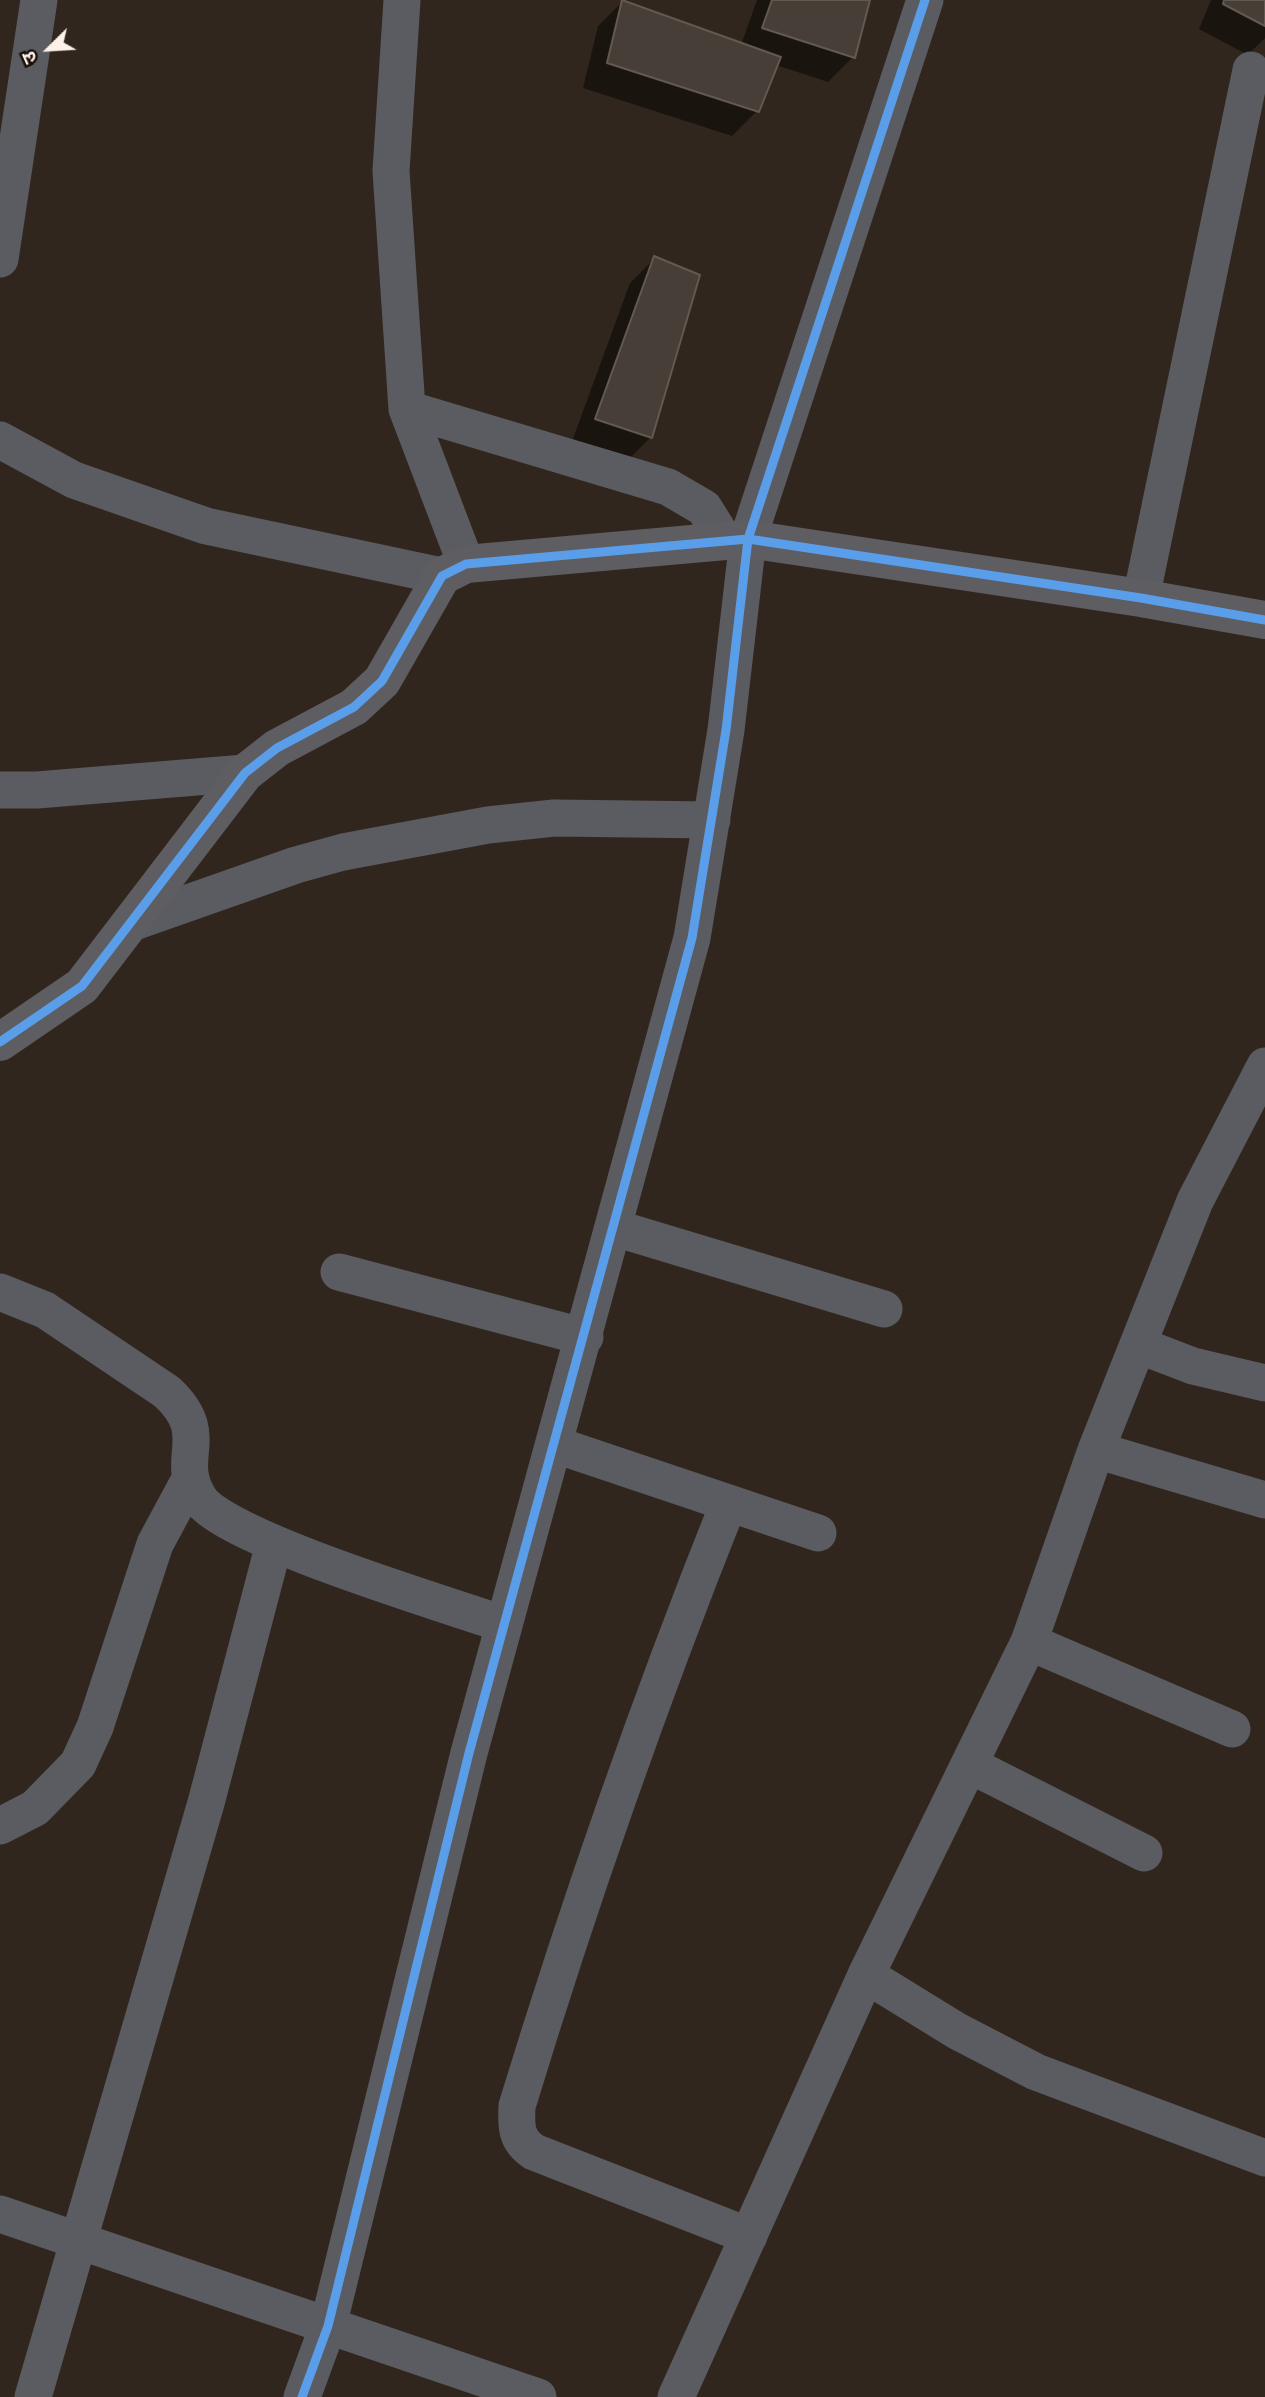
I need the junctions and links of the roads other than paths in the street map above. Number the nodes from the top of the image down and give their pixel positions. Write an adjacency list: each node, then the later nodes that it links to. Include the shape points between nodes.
1 (38, 0): 5 (street)
2 (402, 0): 7 (street, via 391,171)
3 (925, 0): 9 (street)
4 (1251, 70): 11 (street)
5 (11, 123): 6 (street)
6 (0, 259)
7 (407, 409): 9 (street, via 668,487 704,508); 10 (street)
8 (0, 440): 10 (street, via 74,480 206,526)
9 (736, 539): 10 (street); 11 (street); 15 (street, via 726,730)
10 (454, 570): 13 (street, via 382,681 354,707 277,748)
11 (1141, 597): 12 (street)
12 (1265, 620)
13 (245, 774): 14 (street); 16 (street)
14 (0, 790)
15 (712, 820): 16 (street, via 554,818 488,825 296,865); 19 (street, via 692,937)
16 (131, 923): 17 (street, via 82,986)
17 (0, 1042)
18 (1265, 1066): 24 (street, via 1208,1171)
19 (615, 1228): 22 (street); 23 (street)
20 (339, 1272): 23 (street)
21 (0, 1292): 28 (street, via 45,1310 183,1407 193,1428)
22 (884, 1310)
23 (585, 1337): 26 (street)
24 (1138, 1345): 25 (street, via 1193,1366); 27 (street)
25 (1265, 1383)
26 (556, 1445): 30 (street); 33 (street)
27 (1096, 1450): 29 (street); 34 (street)
28 (190, 1479): 32 (street, via 200,1500 225,1521); 37 (street, via 155,1544 95,1727 78,1764 35,1808)
29 (1265, 1500)
30 (728, 1504): 31 (street); 42 (street, via 669,1652 572,1927 517,2106 516,2129 523,2145 534,2152)
31 (818, 1533)
32 (274, 1544): 33 (street); 43 (street, via 206,1803)
33 (503, 1624): 44 (street)
34 (1029, 1642): 35 (street); 36 (street)
35 (1232, 1729)
36 (970, 1765): 38 (street); 39 (street)
37 (0, 1826)
38 (1144, 1853)
39 (866, 1975): 40 (street, via 981,2044 1036,2071); 42 (street)
40 (1265, 2158)
41 (0, 2214): 43 (street)
42 (749, 2236): 48 (street)
43 (78, 2239): 44 (street); 45 (street)
44 (328, 2326): 46 (street); 47 (street)
45 (33, 2397)
46 (302, 2397)
47 (538, 2397)
48 (676, 2397)

